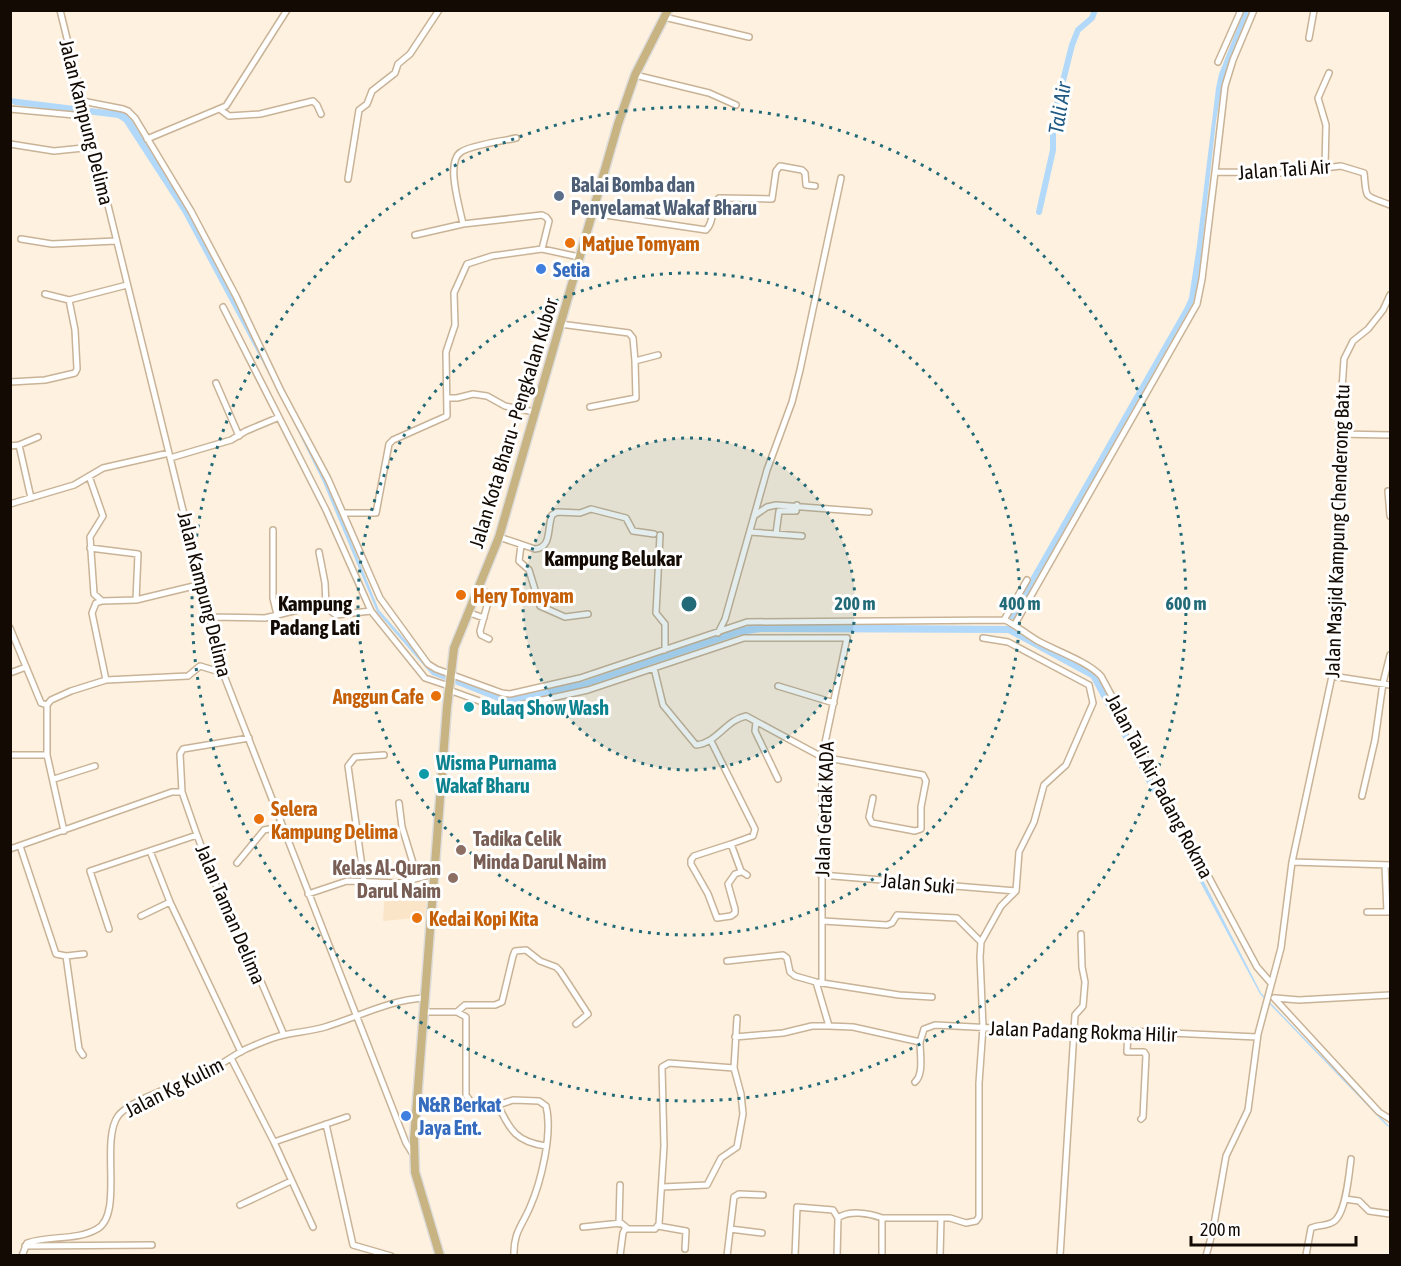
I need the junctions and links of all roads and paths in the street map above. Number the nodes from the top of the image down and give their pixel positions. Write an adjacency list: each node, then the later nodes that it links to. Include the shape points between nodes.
1 (60, 10): 13 (street, Jalan Kampung Delima)
2 (287, 10): 16 (street, via 230,102)
3 (439, 10): 26 (street, via 396,72 371,92 367,104 359,110)
4 (1241, 10): 10 (street)
5 (1254, 10): 24 (street, Jalan Tali Air, via 1225,86)
6 (1314, 10): 9 (street)
7 (665, 14): 8 (street); 12 (main road, Jalan Kota Bharu - Pengkalan Kubor)
8 (749, 37)
9 (1309, 38)
10 (1218, 63)
11 (1329, 73): 23 (street, via 1318,97 1326,125)
12 (635, 75): 14 (street, via 709,93); 29 (main road, Jalan Kota Bharu - Pengkalan Kubor)
13 (82, 102): 18 (street, Jalan Kampung Delima); 20 (street, via 128,111)
14 (736, 105)
15 (10, 109): 18 (street)
16 (221, 110): 17 (street, via 228,116 261,114 313,101); 20 (street)
17 (321, 114)
18 (85, 116): 22 (street, Jalan Kampung Delima)
19 (516, 138): 30 (street, via 464,150 456,156 453,172)
20 (147, 139): 63 (street, via 231,286)
21 (10, 144): 22 (street, via 54,151)
22 (93, 147): 33 (street, Jalan Kampung Delima)
23 (1325, 167): 24 (street, Jalan Tali Air, via 1282,173); 28 (street, Jalan Tali Air, via 1344,166 1362,172 1365,194)
24 (1215, 172): 87 (street, via 1197,304)
25 (841, 178): 64 (street, via 800,369)
26 (348, 179)
27 (815, 186): 29 (street, via 807,185 802,170 780,166 772,200 719,198 706,230)
28 (1390, 205)
29 (592, 213): 35 (main road, Jalan Kota Bharu - Pengkalan Kubor)
30 (463, 224): 31 (street); 34 (street, via 544,215 549,224)
31 (414, 235)
32 (21, 238): 33 (street, via 52,244)
33 (116, 241): 36 (street, Jalan Kampung Delima)
34 (542, 249): 35 (street); 46 (street, via 484,258 464,268 455,287 455,325 446,352)
35 (579, 257): 41 (main road, Jalan Kota Bharu - Pengkalan Kubor)
36 (127, 285): 39 (street); 56 (street, Jalan Kampung Delima)
37 (45, 294): 39 (street)
38 (1390, 295): 50 (street, Jalan Masjid Kampung Chenderong Batu, via 1383,310 1347,350)
39 (69, 300): 44 (street, via 75,330 76,371 45,380)
40 (222, 307): 49 (street)
41 (560, 324): 43 (street, via 629,333); 48 (main road, Jalan Kota Bharu - Pengkalan Kubor)
42 (658, 355): 43 (street)
43 (635, 362): 47 (street, via 636,398)
44 (10, 382)
45 (216, 383): 52 (street)
46 (448, 398): 48 (street, via 487,396 505,406); 63 (street, via 445,418 389,444 376,513)
47 (590, 407)
48 (534, 412): 70 (main road, Jalan Kota Bharu - Pengkalan Kubor)
49 (277, 418): 52 (street); 80 (street, via 326,510)
50 (1339, 434): 51 (street); 99 (street, Jalan Masjid Kampung Chenderong Batu)
51 (1390, 435)
52 (239, 436): 56 (street)
53 (38, 437): 54 (street)
54 (20, 445): 55 (street); 59 (street)
55 (10, 446)
56 (170, 456): 57 (street, via 104,468); 75 (street, Jalan Kampung Delima)
57 (88, 476): 59 (street, via 74,485); 72 (street, via 103,516 90,535)
58 (1388, 491): 65 (street)
59 (31, 498): 60 (street)
60 (10, 504)
61 (797, 505): 62 (street); 64 (street, via 767,507); 68 (street, via 796,511 780,511)
62 (869, 512)
63 (344, 513): 98 (street, via 385,607 428,664)
64 (754, 516): 67 (street)
65 (1390, 516)
66 (273, 530): 83 (street, via 273,598)
67 (750, 532): 68 (street); 89 (street)
68 (776, 534): 69 (street)
69 (802, 536)
70 (499, 537): 71 (street); 76 (main road, Jalan Kota Bharu - Pengkalan Kubor)
71 (520, 545): 82 (street, via 519,561 530,570 540,606 566,617); 92 (street, via 535,549 545,545 552,515 557,512 580,513 591,509 626,518 633,531 657,534 656,611 665,624)
72 (90, 548): 77 (street, via 92,592); 78 (street, via 138,554)
73 (319, 552): 79 (street)
74 (1027, 580): 86 (street)
75 (201, 584): 78 (street); 84 (street, Jalan Kampung Delima)
76 (478, 587): 81 (main road, Jalan Kota Bharu - Pengkalan Kubor); 85 (street, via 490,596)
77 (102, 600): 78 (street); 101 (street, via 92,613)
78 (136, 600)
79 (326, 606): 80 (street, via 336,615); 83 (street)
80 (371, 611): 106 (street, via 425,678)
81 (467, 612): 85 (street); 98 (main road, Jalan Kota Bharu - Pengkalan Kubor, via 454,648)
82 (588, 614)
83 (277, 615): 84 (street)
84 (210, 617): 97 (street, Jalan Kampung Delima)
85 (484, 618): 91 (street, via 480,633)
86 (1005, 620): 87 (street, Jalan Tali Air Padang Rokma); 89 (street, via 747,622)
87 (1014, 624): 100 (street, Jalan Tali Air Padang Rokma)
88 (10, 628): 94 (street)
89 (718, 633): 92 (street)
90 (982, 638): 105 (street, via 1008,642)
91 (489, 639)
92 (665, 650): 98 (street, via 580,678 510,694)
93 (1390, 655): 102 (street)
94 (26, 667): 96 (street); 108 (street, via 41,703)
95 (654, 668): 106 (street, via 588,690 506,708); 107 (street, Jalan Gertak KADA, via 744,638 847,638); 111 (street, via 663,706 695,744)
96 (10, 673)
97 (223, 673): 101 (street, via 200,666 188,676); 110 (street, Jalan Kampung Delima)
98 (450, 676): 106 (main road, Jalan Kota Bharu - Pengkalan Kubor)
99 (1332, 676): 102 (street); 130 (street, Jalan Masjid Kampung Chenderong Batu)
100 (1100, 677): 105 (street); 151 (street, Jalan Tali Air Padang Rokma, via 1257,968)
101 (106, 680): 108 (street, via 71,691)
102 (1383, 683): 103 (street); 120 (street)
103 (1390, 685)
104 (778, 686): 107 (street)
105 (1089, 686): 137 (street, via 1093,703 1089,713 1066,765 1044,785 1034,822 1018,852)
106 (449, 688): 133 (main road, Jalan Kota Bharu - Pengkalan Kubor)
107 (834, 703): 115 (street, Jalan Gertak KADA)
108 (47, 705): 113 (street)
109 (756, 722): 111 (street, via 746,716 735,720); 115 (street); 117 (street, via 754,731)
110 (249, 738): 119 (street, Jalan Taman Delima, via 183,749); 123 (street, Jalan Kampung Delima)
111 (711, 741): 126 (street, via 755,829 753,836)
112 (10, 755): 113 (street)
113 (47, 755): 118 (street)
114 (384, 755): 136 (street, via 355,757 348,766)
115 (822, 757): 121 (street, via 923,775 926,781 921,829 872,823 869,817); 134 (street, Jalan Gertak KADA)
116 (95, 766): 118 (street)
117 (778, 778)
118 (54, 779): 124 (street)
119 (182, 792): 124 (street, via 172,792); 125 (street, Jalan Taman Delima)
120 (1362, 796)
121 (873, 798)
122 (399, 803): 135 (street, via 413,863)
123 (284, 830): 131 (street, via 264,830); 138 (street, Jalan Kampung Delima)
124 (64, 831): 127 (street)
125 (197, 835): 129 (street); 166 (street, Jalan Taman Delima)
126 (731, 844): 126 (street, via 691,860 717,918 722,919 735,913 728,882 735,874 744,873)
127 (20, 846): 128 (street); 148 (street, via 56,954)
128 (10, 849)
129 (150, 851): 139 (street); 144 (street, via 90,871)
130 (1292, 861): 132 (street); 151 (street, Jalan Masjid Kampung Chenderong Batu, via 1281,948)
131 (237, 863)
132 (1388, 865): 141 (street)
133 (434, 874): 135 (street); 155 (main road, Jalan Kota Bharu - Pengkalan Kubor)
134 (821, 875): 137 (street, Jalan Suki); 143 (street, Jalan Gertak KADA)
135 (411, 880): 136 (street)
136 (364, 881): 138 (street, via 338,883)
137 (1016, 891): 146 (street, via 1001,906)
138 (308, 894): 159 (street, Jalan Kampung Delima)
139 (170, 902): 142 (street); 170 (street)
140 (1367, 912): 141 (street)
141 (1389, 912)
142 (141, 916)
143 (823, 921): 146 (street, via 887,925 897,915 957,918); 150 (street, Jalan Gertak KADA)
144 (109, 929)
145 (1081, 934): 165 (street, via 1085,982 1083,1006 1075,1015)
146 (981, 942): 163 (street)
147 (84, 954): 148 (street)
148 (66, 956): 171 (street)
149 (728, 961): 150 (street, via 783,955 792,974)
150 (819, 982): 154 (street); 162 (street, Jalan Gertak KADA)
151 (1271, 983): 152 (street, Jalan Masjid Kampung Chenderong Batu)
152 (1269, 994): 156 (street); 168 (street, Jalan Masjid Kampung Chenderong Batu)
153 (1390, 995): 156 (street)
154 (932, 997)
155 (424, 998): 157 (main road, Jalan Kota Bharu - Pengkalan Kubor); 159 (street, Jalan Kg Kulim, via 402,1000)
156 (1274, 998): 178 (street, via 1379,1112)
157 (423, 1012): 158 (street); 182 (main road, Jalan Kota Bharu - Pengkalan Kubor)
158 (457, 1012): 161 (street, via 465,1005 502,1002 515,951 526,950 560,971 588,1014); 175 (street, via 463,1014 466,1022 468,1099 475,1104)
159 (355, 1015): 166 (street, Jalan Kg Kulim, via 327,1027); 182 (street, Jalan Kampung Delima)
160 (737, 1018): 167 (street)
161 (576, 1024)
162 (829, 1026): 167 (street); 169 (street, via 854,1027)
163 (983, 1027): 165 (street, Jalan Padang Rokma Hilir); 169 (street, Jalan Padang Rokma Hilir, via 935,1025 924,1029); 193 (street, via 979,1217 966,1223)
164 (1128, 1031): 165 (street, Jalan Padang Rokma Hilir); 168 (street, Jalan Padang Rokma Hilir); 177 (street, via 1127,1052 1146,1055)
165 (1074, 1032): 217 (street)
166 (284, 1035): 170 (street, Jalan Kg Kulim)
167 (735, 1037): 173 (street)
168 (1257, 1037): 218 (street, Jalan Masjid Kampung Chenderong Batu, via 1248,1110 1226,1156)
169 (920, 1042): 174 (street, via 920,1076)
170 (241, 1052): 172 (street, Jalan Kg Kulim)
171 (83, 1055)
172 (231, 1058): 180 (street); 200 (street, Jalan Kg Kulim, via 119,1114 112,1130 107,1220)
173 (734, 1068): 186 (street, via 743,1104 737,1146 721,1158 707,1185); 186 (street, via 669,1063 662,1067)
174 (915, 1082)
175 (498, 1105): 181 (street, via 521,1140); 181 (street, via 513,1100 543,1103 548,1110)
176 (346, 1117): 179 (street)
177 (1141, 1119)
178 (1390, 1119)
179 (326, 1124): 180 (street); 208 (street, via 353,1245)
180 (274, 1142): 184 (street)
181 (546, 1146): 210 (street, via 539,1184 515,1234)
182 (414, 1156): 209 (main road, Jalan Kota Bharu - Pengkalan Kubor)
183 (1351, 1159): 188 (street)
184 (291, 1181): 189 (street); 196 (street)
185 (620, 1185): 194 (street)
186 (662, 1187): 195 (street)
187 (763, 1195): 199 (street, via 736,1195)
188 (1345, 1199): 190 (street, via 1359,1201 1369,1211); 206 (street, via 1335,1222 1311,1228)
189 (240, 1205)
190 (1390, 1214)
191 (838, 1218): 192 (street, via 845,1214); 213 (street, via 833,1210 797,1207); 214 (street)
192 (882, 1218): 193 (street); 215 (street)
193 (941, 1218): 216 (street)
194 (619, 1224): 197 (street); 198 (street)
195 (658, 1226): 198 (street); 205 (street, via 686,1231)
196 (313, 1227)
197 (583, 1227)
198 (627, 1228): 211 (street)
199 (730, 1229): 201 (street); 212 (street)
200 (92, 1232): 202 (street); 204 (street, via 34,1240)
201 (762, 1233)
202 (92, 1245): 203 (street); 204 (street)
203 (152, 1245)
204 (25, 1246): 207 (street)
205 (685, 1249)
206 (1304, 1255): 219 (street)
207 (22, 1256)
208 (391, 1256)
209 (440, 1256)
210 (514, 1256)
211 (620, 1256)
212 (727, 1256)
213 (795, 1256)
214 (837, 1256)
215 (882, 1256)
216 (940, 1256)
217 (1060, 1256)
218 (1206, 1256)
219 (1311, 1256)

